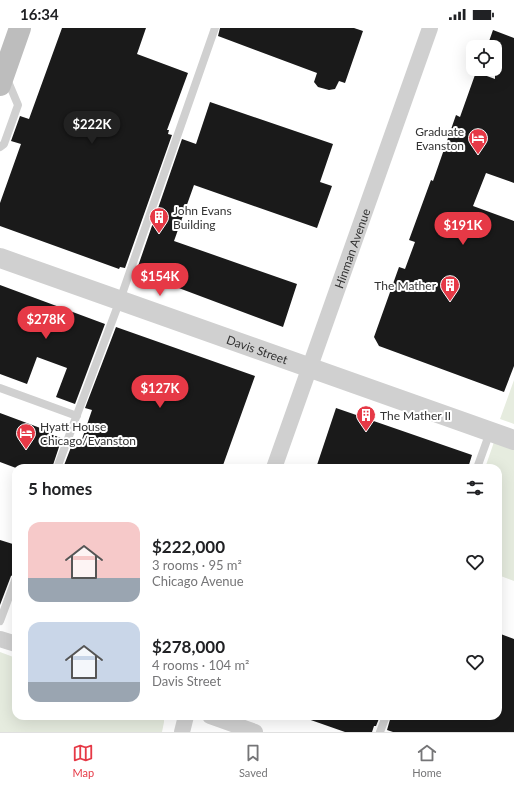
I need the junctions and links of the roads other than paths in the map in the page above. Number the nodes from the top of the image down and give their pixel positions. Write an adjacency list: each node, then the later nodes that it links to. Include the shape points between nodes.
1 (20, 28): 4 (main road)
2 (215, 28): 7 (lane)
3 (430, 28): 8 (street, Hinman Avenue)
4 (2, 79): 5 (lane, via 18,105 4,144)
5 (0, 147)
6 (0, 258): 7 (street, Davis Street)
7 (120, 300): 8 (street, Davis Street); 10 (lane)
8 (309, 367): 11 (street, Davis Street); 14 (street, Hinman Avenue)
9 (0, 388): 10 (lane)
10 (77, 416): 13 (lane)
11 (490, 432): 12 (street, Davis Street); 15 (lane)
12 (514, 440)
13 (59, 464)
14 (275, 464)
15 (478, 464)
16 (12, 589): 17 (lane)
17 (0, 621)
18 (0, 639): 19 (street)
19 (12, 643)
20 (185, 720): 23 (street)
21 (221, 720): 24 (street)
22 (384, 720): 25 (lane)
23 (182, 732)
24 (255, 732)
25 (380, 732)

